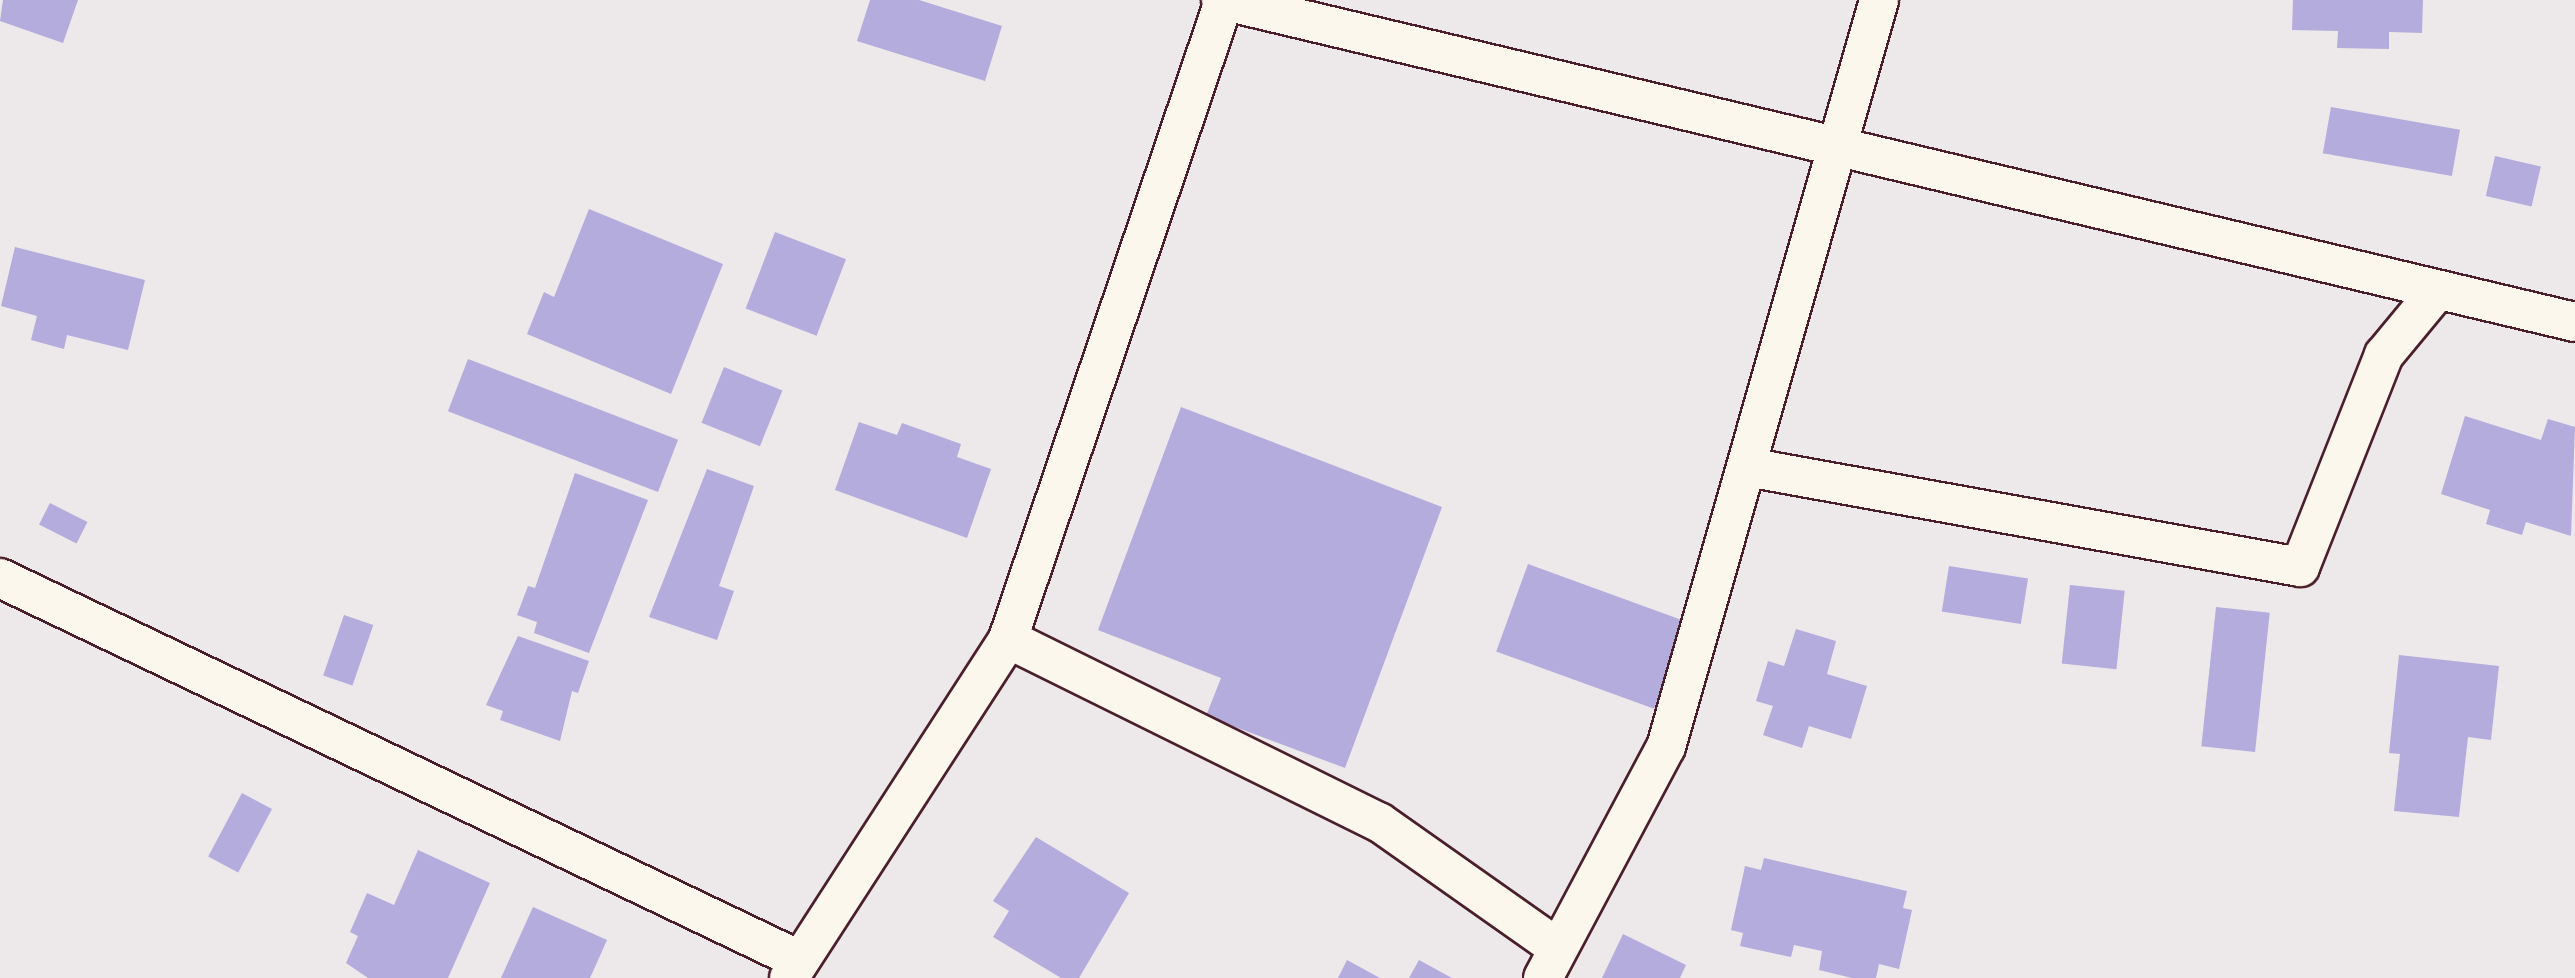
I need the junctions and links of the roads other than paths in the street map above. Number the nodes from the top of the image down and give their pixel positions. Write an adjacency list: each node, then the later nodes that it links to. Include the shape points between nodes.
1 (1223, 0): 3 (street); 8 (street)
2 (1879, 0): 3 (street)
3 (1834, 148): 4 (street); 6 (street)
4 (2437, 291): 5 (street); 6 (street, via 2384,355 2300,567)
5 (2575, 322)
6 (1747, 467): 9 (street, via 1666,747)
7 (0, 578): 10 (street)
8 (1008, 639): 9 (street, via 1379,822); 10 (street)
9 (1550, 963)
10 (794, 969)

